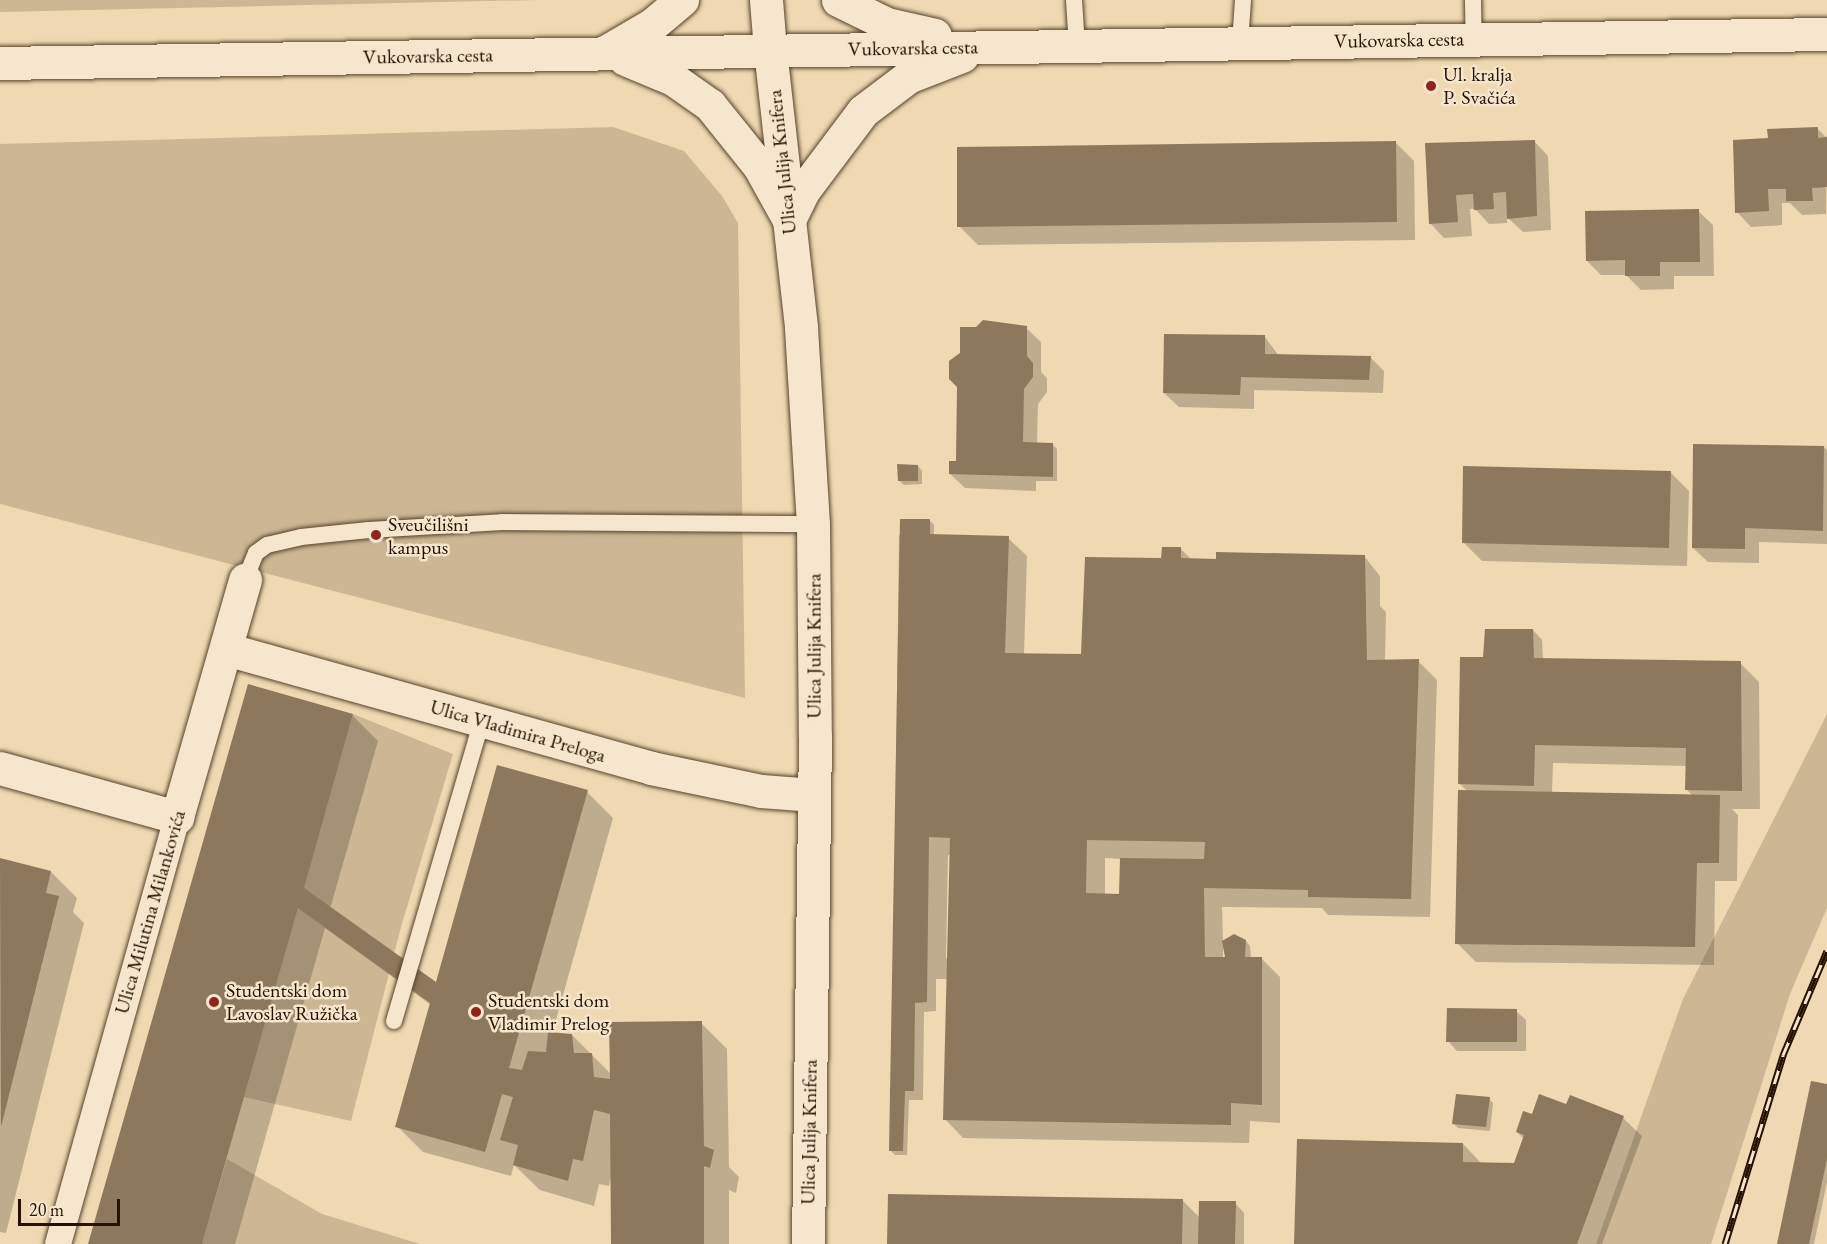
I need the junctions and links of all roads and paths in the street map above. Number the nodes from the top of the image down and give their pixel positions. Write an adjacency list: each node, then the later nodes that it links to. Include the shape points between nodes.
1 (682, 0): 13 (main road, via 653,24)
2 (766, 0): 12 (main road, Ulica Julija Knifera)
3 (838, 0): 11 (main road, via 886,24)
4 (1074, 0): 10 (lane)
5 (1243, 0): 9 (lane)
6 (1473, 0): 8 (lane)
7 (1827, 34): 8 (main road, Vukovarska cesta)
8 (1474, 39): 9 (main road, Vukovarska cesta)
9 (1240, 43): 10 (main road, Vukovarska cesta)
10 (1077, 45): 11 (main road, Vukovarska cesta)
11 (996, 47): 12 (main road, Vukovarska cesta); 15 (main road, via 929,66 863,111 803,191)
12 (770, 50): 13 (main road, Vukovarska cesta); 15 (main road, Ulica Julija Knifera)
13 (604, 53): 14 (main road, Vukovarska cesta); 15 (main road, via 645,65 710,105 759,166)
14 (0, 63)
15 (789, 220): 16 (main road, Ulica Julija Knifera, via 810,432)
16 (813, 524): 17 (lane, via 502,522 369,530 267,545 256,553); 21 (main road, Ulica Julija Knifera)
17 (245, 580): 18 (main road, Ulica Milutina Milankovića)
18 (226, 649): 19 (main road, Ulica Vladimira Preloga); 22 (main road, Ulica Milutina Milankovića)
19 (482, 721): 21 (main road, Ulica Vladimira Preloga, via 705,780 761,791); 23 (lane)
20 (0, 768): 22 (main road)
21 (814, 795): 25 (main road, Ulica Julija Knifera)
22 (177, 817): 24 (street, Ulica Milutina Milankovića)
23 (394, 1021)
24 (58, 1244)
25 (808, 1244)

